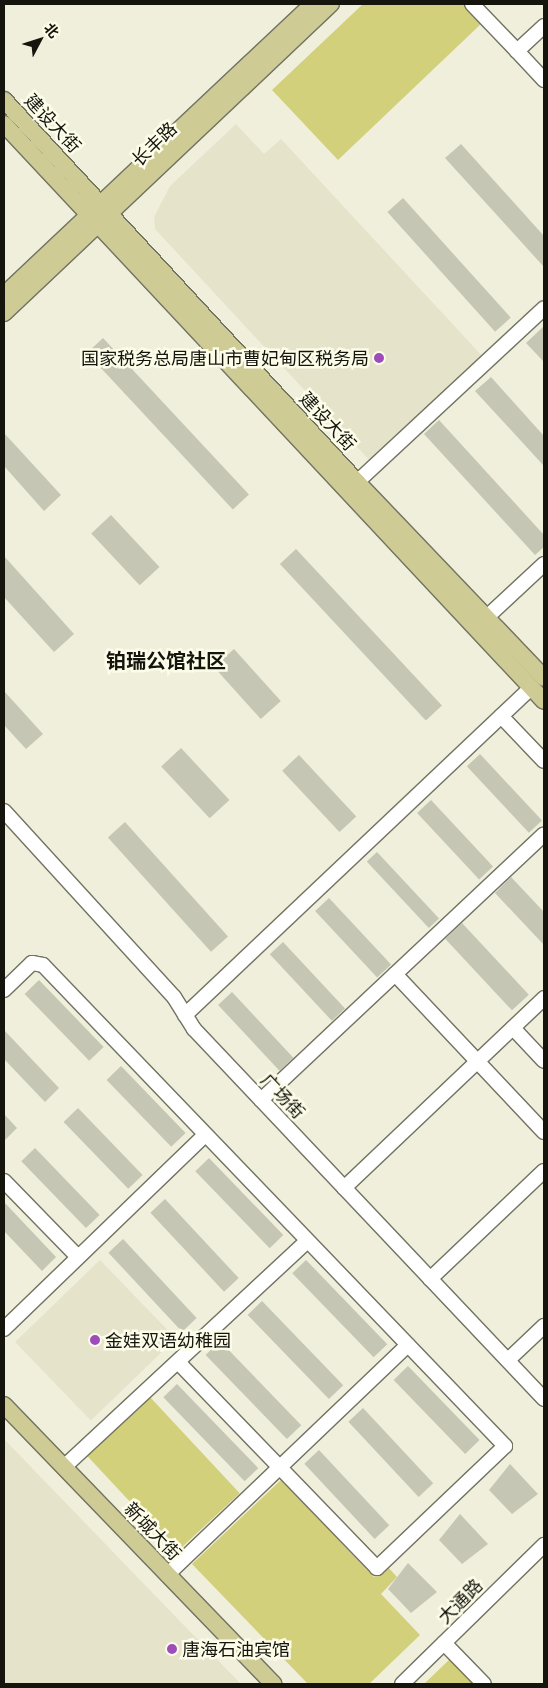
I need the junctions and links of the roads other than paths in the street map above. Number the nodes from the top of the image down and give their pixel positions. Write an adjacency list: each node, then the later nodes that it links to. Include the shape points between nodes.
1 (312, 4): 9 (main road)
2 (331, 4): 9 (main road, 长丰路)
3 (472, 4): 5 (street)
4 (544, 26): 5 (street)
5 (517, 51): 6 (street)
6 (544, 80)
7 (4, 100): 9 (main road, 建设大街)
8 (4, 124): 10 (main road, 建设大街)
9 (106, 208): 10 (main road, 长丰路); 14 (main road, 建设大街)
10 (94, 220): 11 (main road); 13 (main road, 长丰路); 17 (main road, 建设大街)
11 (4, 295)
12 (544, 308): 14 (street)
13 (4, 313)
14 (357, 482): 16 (main road, 建设大街)
15 (544, 564): 16 (street)
16 (487, 617): 17 (main road, 建设大街)
17 (538, 683): 18 (main road, 建设大街); 19 (street)
18 (544, 701)
19 (502, 716): 20 (street); 26 (street)
20 (544, 761)
21 (4, 811): 26 (street, 广场街, via 174,997)
22 (544, 834): 23 (street)
23 (395, 974): 28 (street); 30 (street)
24 (4, 990): 32 (street, via 32,963 43,965)
25 (544, 998): 27 (street)
26 (185, 1015): 30 (street, 广场街, via 194,1030)
27 (513, 1028): 28 (street); 29 (street)
28 (478, 1061): 31 (street); 35 (street)
29 (544, 1061)
30 (261, 1100): 35 (street, 广场街)
31 (544, 1132)
32 (205, 1135): 36 (street); 37 (street)
33 (544, 1171): 38 (street)
34 (4, 1181): 37 (street)
35 (344, 1188): 38 (street, 广场街)
36 (307, 1241): 41 (street); 43 (street)
37 (78, 1257): 40 (street)
38 (430, 1279): 42 (street, 广场街)
39 (544, 1326): 42 (street)
40 (4, 1329)
41 (408, 1345): 47 (street); 47 (street, via 505,1446 378,1568)
42 (508, 1360): 44 (street, 广场街)
43 (178, 1362): 46 (street); 47 (street)
44 (544, 1399)
45 (4, 1405): 46 (main road, 新城大街)
46 (64, 1467): 49 (main road, 新城大街)
47 (279, 1467): 49 (street)
48 (544, 1544): 50 (street, 大通路)
49 (167, 1575): 51 (main road, 新城大街)
50 (444, 1643): 52 (street, 大通路); 53 (street)
51 (273, 1684)
52 (402, 1684)
53 (484, 1684)

